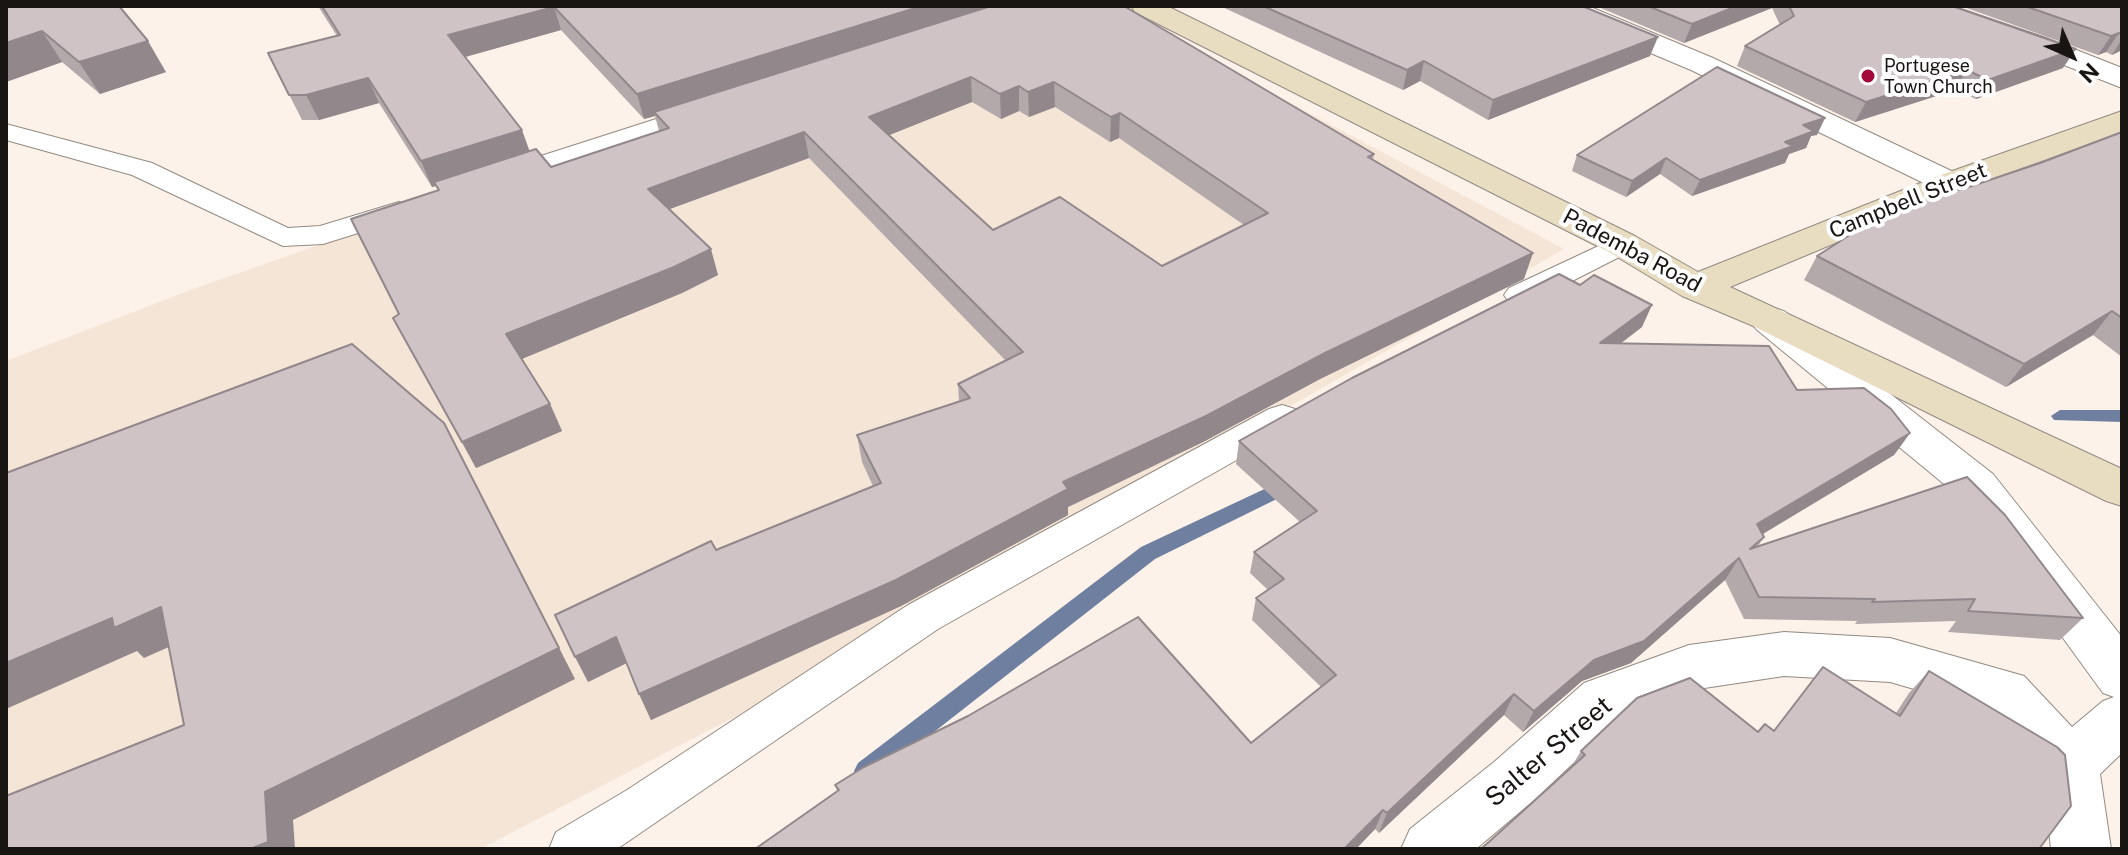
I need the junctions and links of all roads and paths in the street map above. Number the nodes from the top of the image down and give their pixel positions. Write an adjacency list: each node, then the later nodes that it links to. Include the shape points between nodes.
1 (1145, 6): 11 (main road, Pademba Road)
2 (1563, 6): 8 (street, via 1702,64)
3 (1924, 6): 4 (street)
4 (2122, 79)
5 (730, 103): 9 (lane)
6 (2122, 121): 8 (main road, Campbell Street)
7 (6, 132): 10 (lane, via 142,169 283,237 323,235)
8 (1950, 183): 12 (main road, Campbell Street)
9 (474, 186)
10 (429, 201)
11 (1622, 244): 12 (main road, Pademba Road); 13 (lane)
12 (1696, 287): 14 (main road, Pademba Road)
13 (1484, 313)
14 (1765, 316): 16 (main road, Pademba Road); 17 (street, via 1977,486)
15 (1319, 397): 20 (lane, via 923,617)
16 (2122, 489)
17 (2122, 677)
18 (2122, 718): 19 (street)
19 (2070, 765): 21 (street, Salter Street, via 2005,692 1890,660 1784,654 1689,668 1603,700); 22 (street)
20 (573, 849)
21 (1431, 849)
22 (2081, 849)

